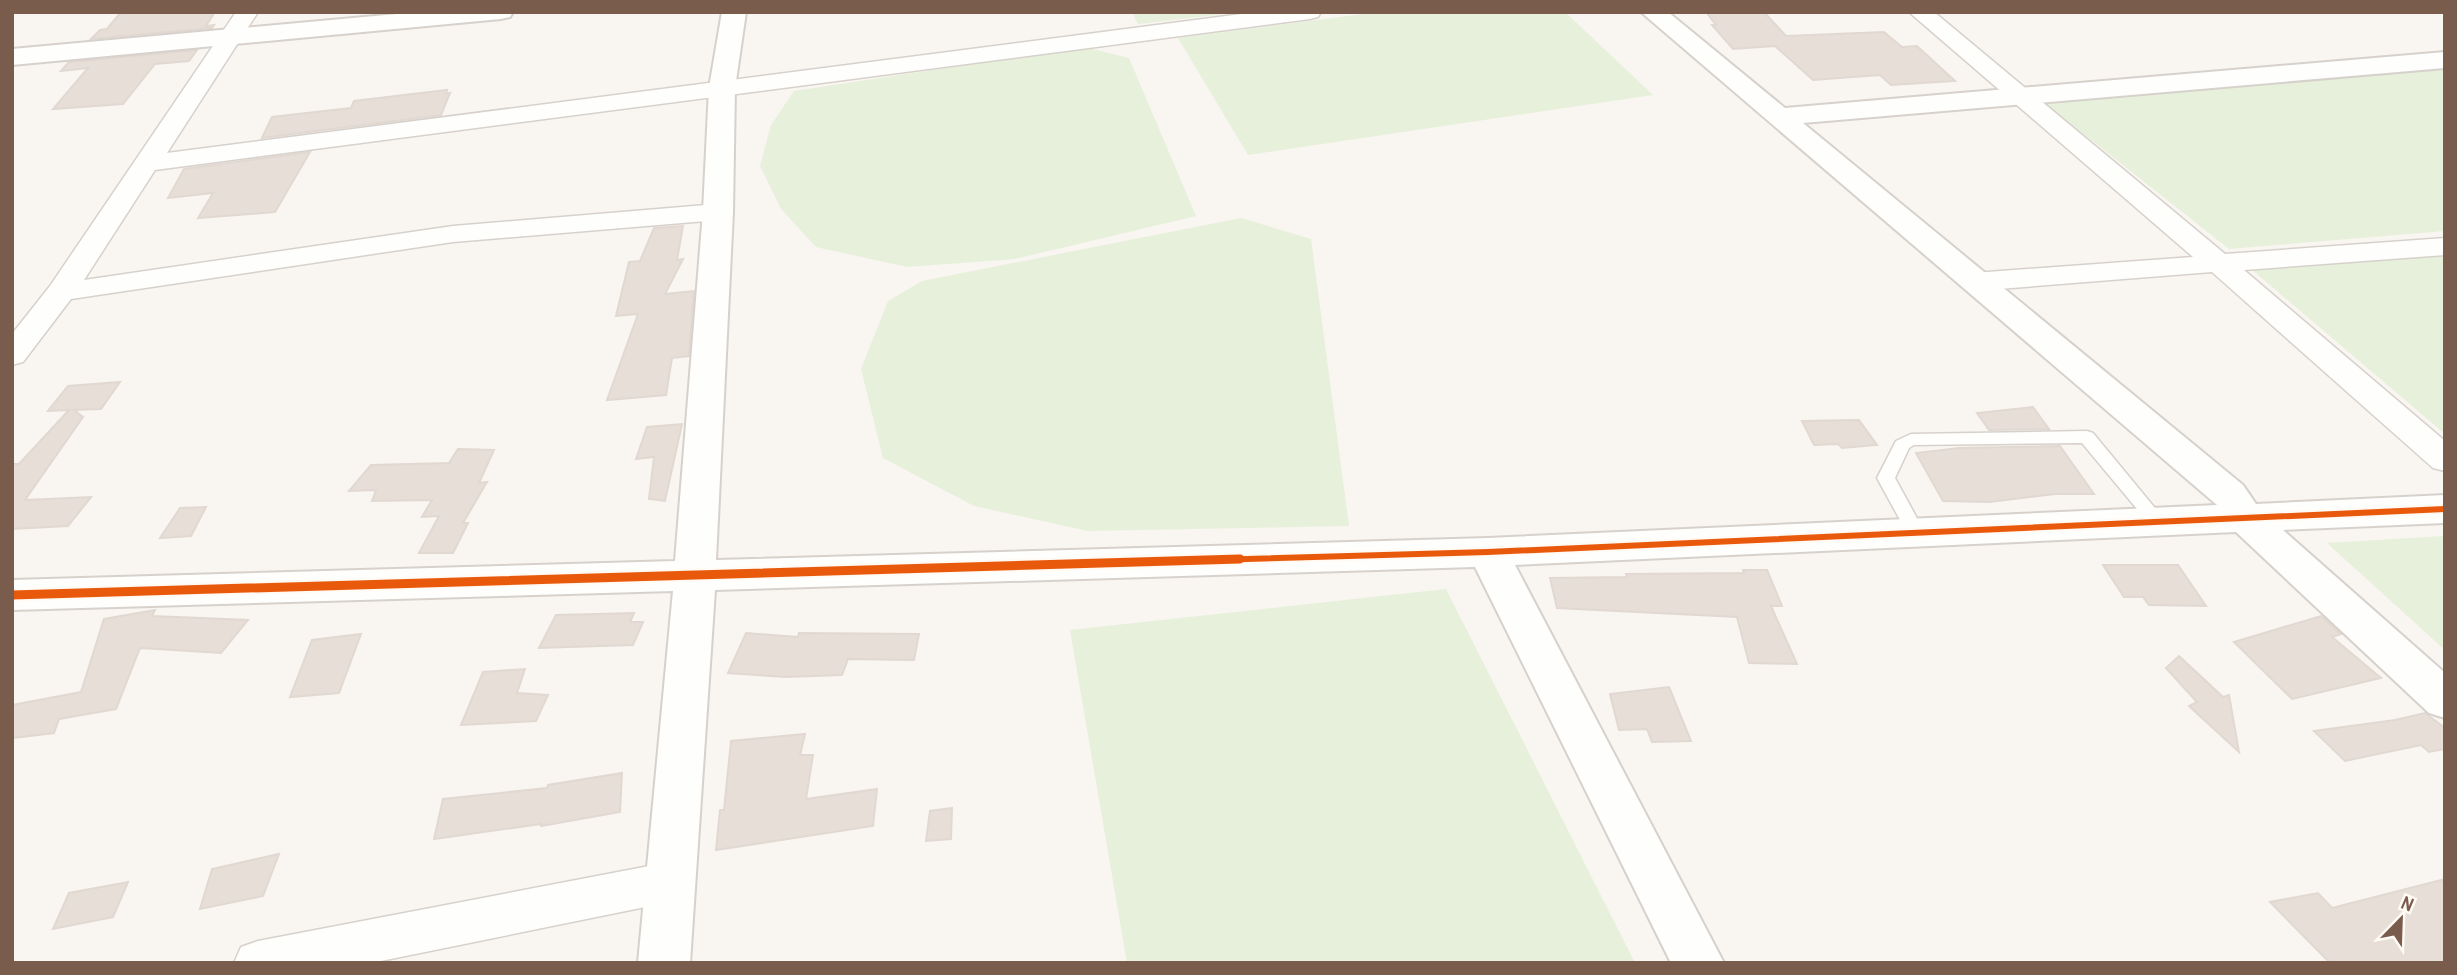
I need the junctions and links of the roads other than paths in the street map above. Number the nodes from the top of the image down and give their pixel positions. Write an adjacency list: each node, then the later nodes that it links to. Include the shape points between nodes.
1 (247, 12): 7 (street)
2 (501, 12): 7 (street)
3 (734, 12): 10 (street)
4 (1310, 12): 10 (street)
5 (1653, 12): 12 (street)
6 (1920, 12): 11 (street)
7 (232, 35): 8 (street); 13 (street)
8 (12, 57)
9 (2445, 60): 11 (street)
10 (722, 88): 13 (street); 14 (street)
11 (2020, 95): 12 (street); 16 (street)
12 (1777, 117): 17 (street)
13 (146, 163): 18 (street)
14 (718, 212): 18 (street, via 453,234); 26 (street)
15 (2445, 246): 16 (street)
16 (2217, 262): 17 (street); 20 (street)
17 (1974, 282): 22 (street, via 2229,494)
18 (61, 292): 19 (street)
19 (12, 355)
20 (2445, 460)
21 (2445, 509): 22 (street)
22 (2246, 519): 23 (street); 28 (street)
23 (2158, 523): 24 (street); 24 (lane, via 2087,437 1911,440 1902,445 1886,478)
24 (1916, 533): 25 (street)
25 (1488, 552): 26 (street); 32 (street)
26 (695, 574): 27 (street); 29 (street)
27 (12, 595)
28 (2445, 699)
29 (670, 882): 30 (street); 31 (street)
30 (258, 963)
31 (664, 963)
32 (1698, 963)

